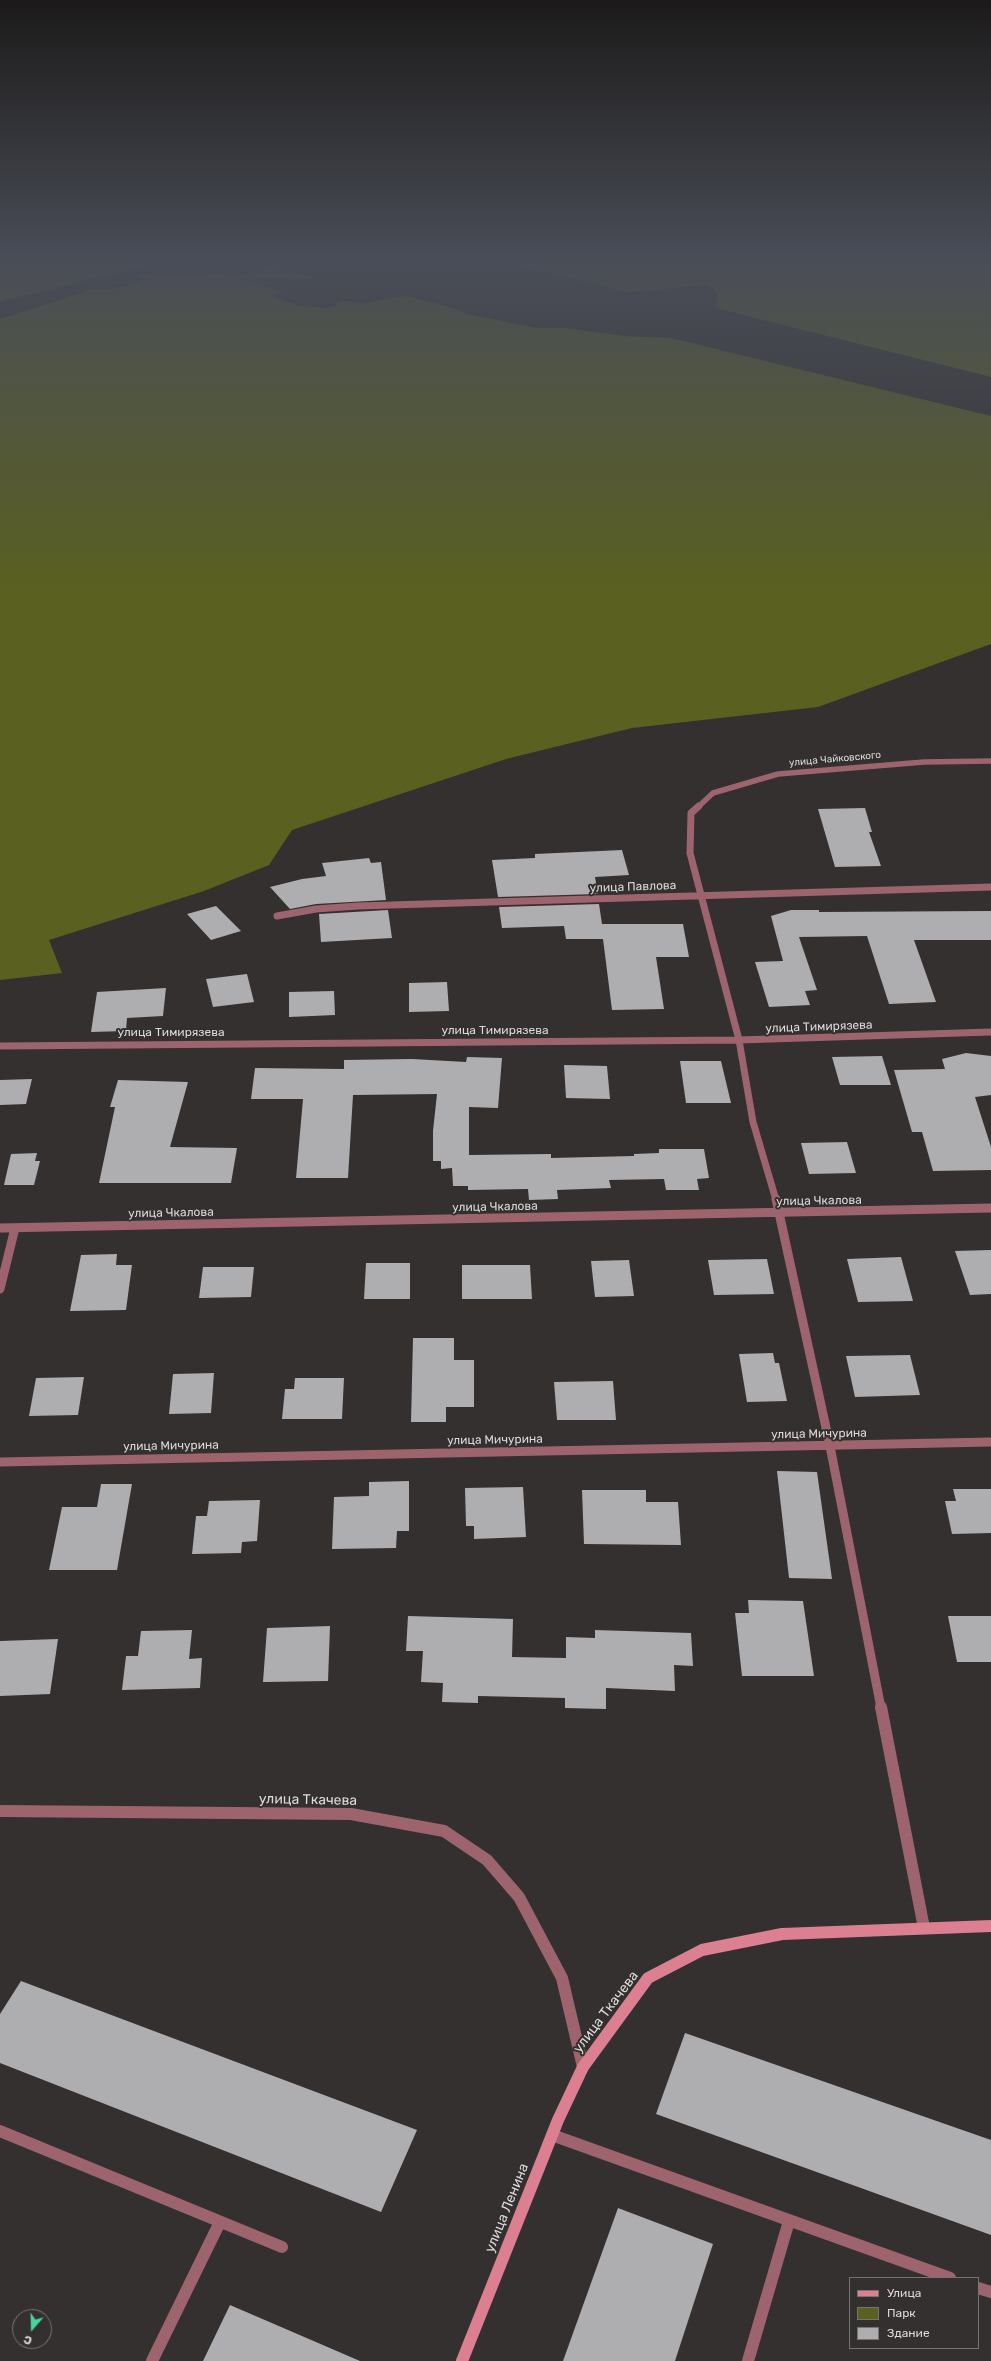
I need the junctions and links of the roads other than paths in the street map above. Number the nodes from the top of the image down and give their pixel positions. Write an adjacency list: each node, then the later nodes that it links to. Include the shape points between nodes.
1 (991, 761): 3 (street, улица Чайковского, via 924,762 778,774 713,792 691,813 690,853)
2 (991, 887): 3 (street, улица Павлова)
3 (703, 896): 4 (street, улица Павлова, via 358,906 316,909); 6 (street)
4 (276, 916)
5 (991, 1032): 6 (street, улица Тимирязева)
6 (739, 1040): 7 (street, улица Тимирязева); 9 (street, via 753,1122)
7 (0, 1046)
8 (991, 1208): 9 (street, улица Чкалова)
9 (780, 1214): 11 (street, улица Чкалова); 14 (street)
10 (0, 1228): 11 (street, улица Чкалова)
11 (15, 1228): 12 (street)
12 (0, 1289)
13 (991, 1442): 14 (street, улица Мичурина)
14 (830, 1446): 15 (street, улица Мичурина); 18 (street)
15 (0, 1462)
16 (0, 1811): 19 (street, улица Ткачева, via 351,1814 444,1831 487,1860 519,1896 562,1978)
17 (991, 1926): 18 (street, улица Ткачева)
18 (924, 1928): 19 (street, улица Ткачева, via 782,1934 702,1950 648,1978)
19 (583, 2067): 21 (street, улица Ленина)
20 (0, 2131): 23 (street)
21 (552, 2135): 22 (street); 29 (street, улица Ленина)
22 (789, 2221): 25 (street); 30 (street)
23 (220, 2222): 24 (street); 28 (street)
24 (282, 2247)
25 (947, 2277)
26 (979, 2288): 27 (street)
27 (991, 2292)
28 (152, 2361)
29 (462, 2361)
30 (748, 2361)

